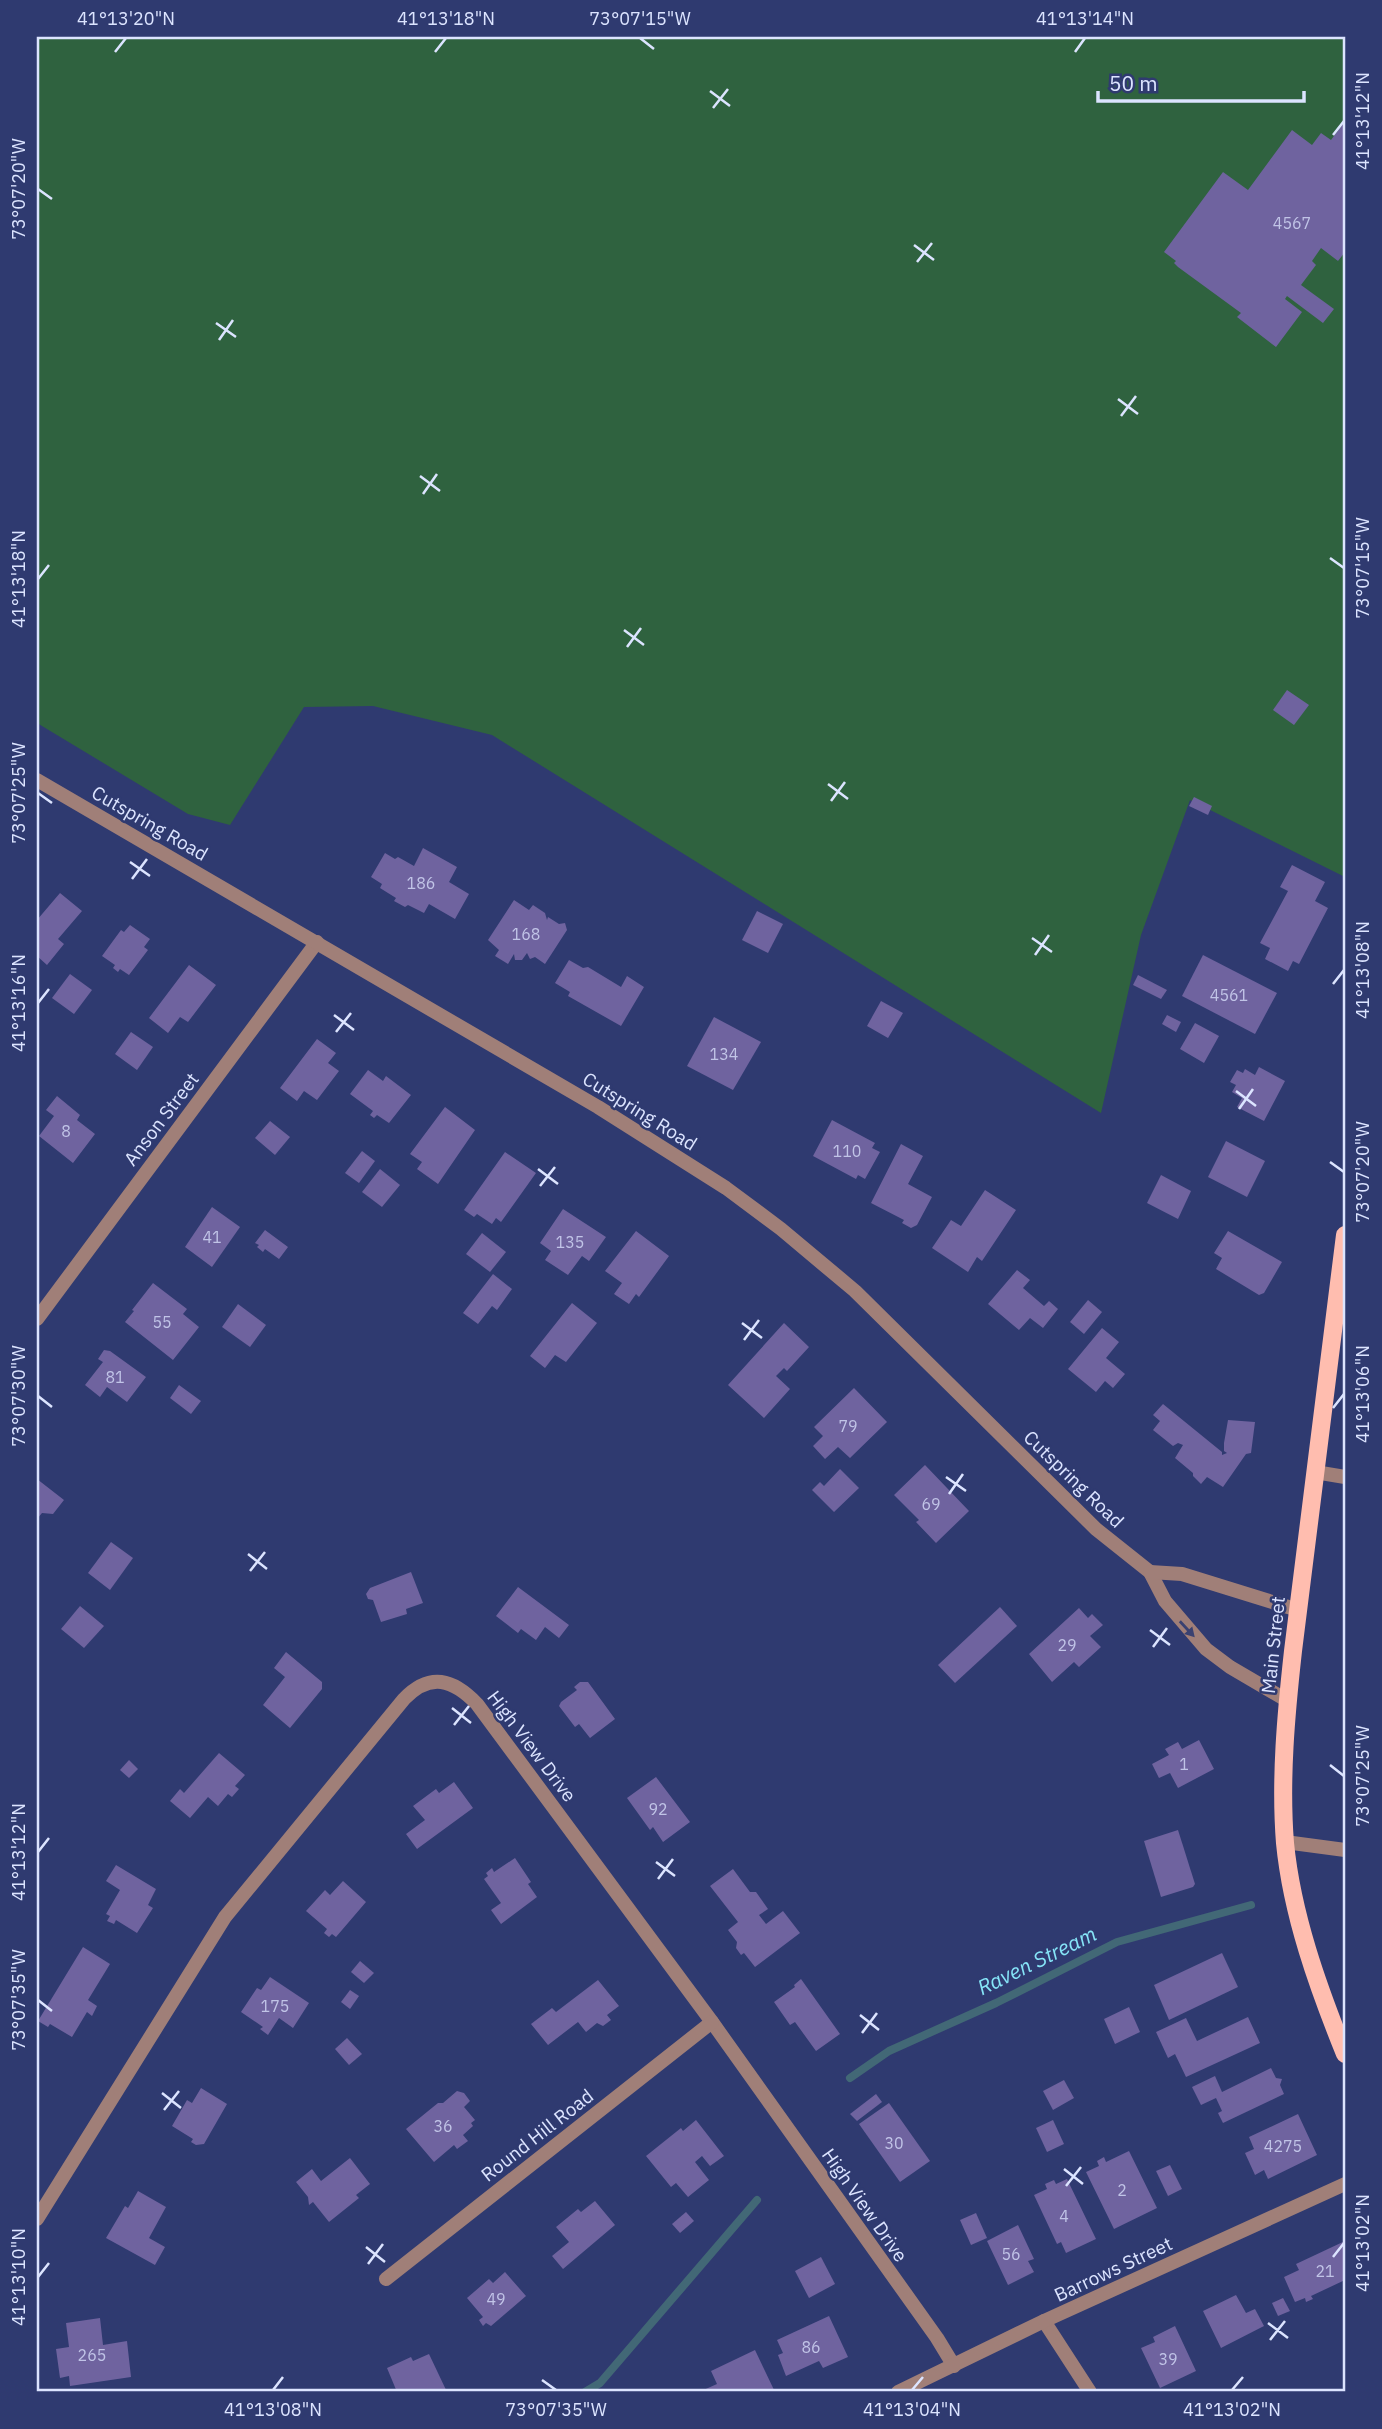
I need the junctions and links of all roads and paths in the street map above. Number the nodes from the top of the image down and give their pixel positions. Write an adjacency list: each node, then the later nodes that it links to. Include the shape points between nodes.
1 (37, 780): 2 (street, Cutspring Road)
2 (317, 942): 4 (street, Anson Street); 7 (street, Cutspring Road, via 598,1107 770,1221 855,1291 1096,1529)
3 (1345, 1235): 5 (main road, Main Street)
4 (37, 1319)
5 (1315, 1472): 6 (street); 8 (main road, Main Street)
6 (1345, 1477)
7 (1150, 1572): 8 (street, via 1182,1574); 9 (street, Cutspring Road, one-way to 9, via 1165,1601 1206,1649)
8 (1298, 1611): 9 (main road, Main Street)
9 (1288, 1701): 10 (main road, Main Street)
10 (1285, 1842): 11 (street); 13 (main road, Main Street, via 1304,1936)
11 (1345, 1850)
12 (712, 2022): 15 (street, High View Drive, via 477,1703 454,1685 431,1681 404,1699 225,1917); 16 (street, Round Hill Road); 18 (street, High View Drive)
13 (1345, 2054)
14 (1345, 2184): 17 (street, Barrows Street)
15 (37, 2219)
16 (386, 2279)
17 (1044, 2321): 18 (street, Barrows Street); 20 (street)
18 (954, 2366): 19 (street, Barrows Street)
19 (898, 2392)
20 (1090, 2392)

